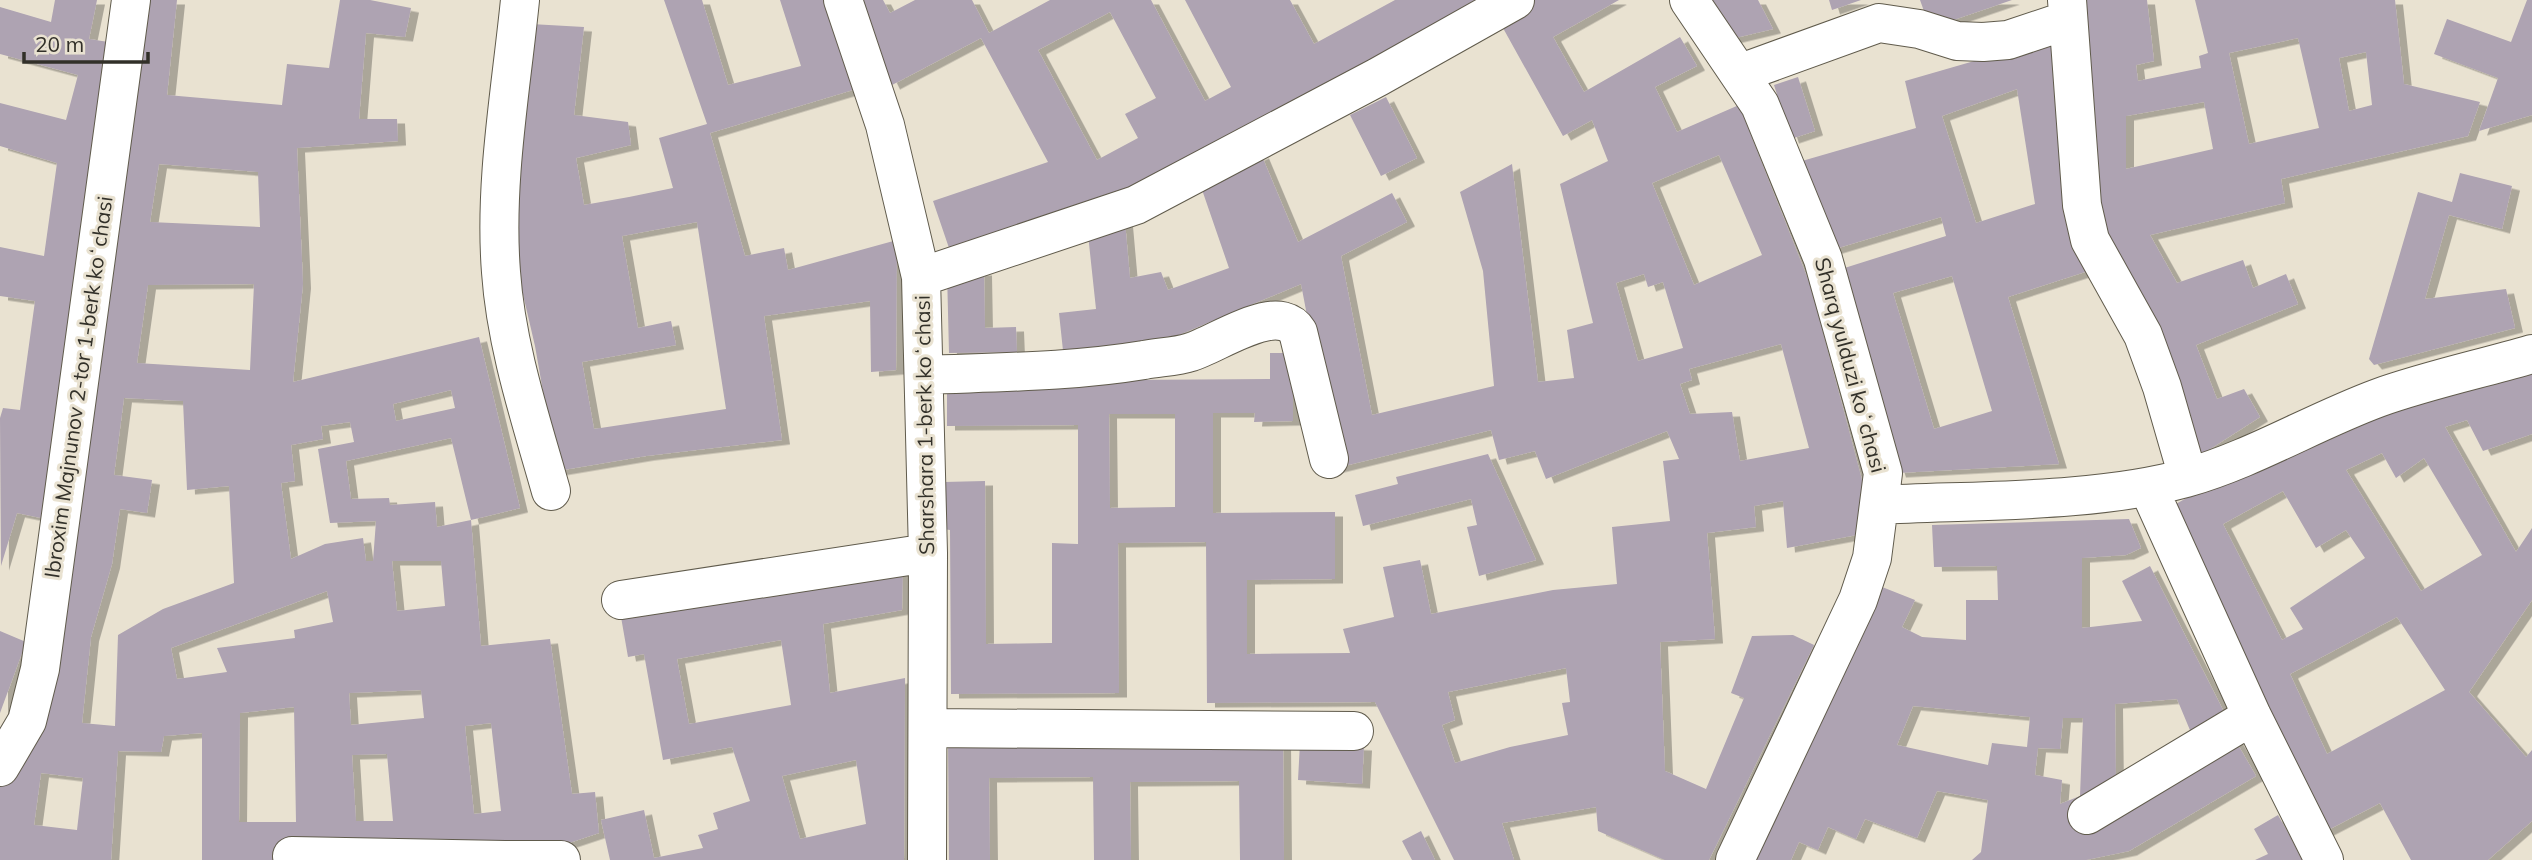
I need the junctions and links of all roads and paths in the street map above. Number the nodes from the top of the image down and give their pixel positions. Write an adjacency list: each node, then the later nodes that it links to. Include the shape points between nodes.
1 (131, 0): 21 (street, Ibroxim Majnunov 2-tor 1-berk koʻchasi, via 40,669 27,721)
2 (520, 0): 14 (street, via 501,179 501,273 519,379)
3 (843, 0): 8 (street, Sharshara 1-berk koʻchasi, via 885,125)
4 (1515, 0): 8 (street, via 1136,205)
5 (1689, 0): 7 (street, Sharq yulduzi koʻchasi)
6 (2068, 10): 7 (street, via 2008,40 1983,42 1957,41 1879,23); 12 (street, via 2082,205 2090,240 2143,335)
7 (1741, 73): 15 (street, Sharq yulduzi koʻchasi, via 1760,105 1824,259 1883,473)
8 (921, 277): 10 (street, Sharshara 1-berk koʻchasi)
9 (2532, 354): 12 (street, via 2379,398)
10 (925, 375): 11 (street, via 1095,368 1191,352 1262,321 1280,320 1298,332); 16 (street, Sharshara 1-berk koʻchasi)
11 (1329, 459)
12 (2188, 477): 13 (street)
13 (2148, 487): 15 (street); 18 (street)
14 (551, 491)
15 (1879, 505): 27 (street, Sharq yulduzi koʻchasi, via 1872,558 1858,600)
16 (928, 553): 17 (street); 19 (street, Sharshara 1-berk koʻchasi)
17 (621, 600)
18 (2252, 716): 22 (street); 28 (street)
19 (929, 728): 20 (street); 26 (street, Sharshara 1-berk koʻchasi)
20 (1354, 731)
21 (0, 767)
22 (2087, 815)
23 (292, 856): 24 (street)
24 (506, 860): 25 (street)
25 (561, 860)
26 (927, 860)
27 (1735, 860)
28 (2323, 860)

